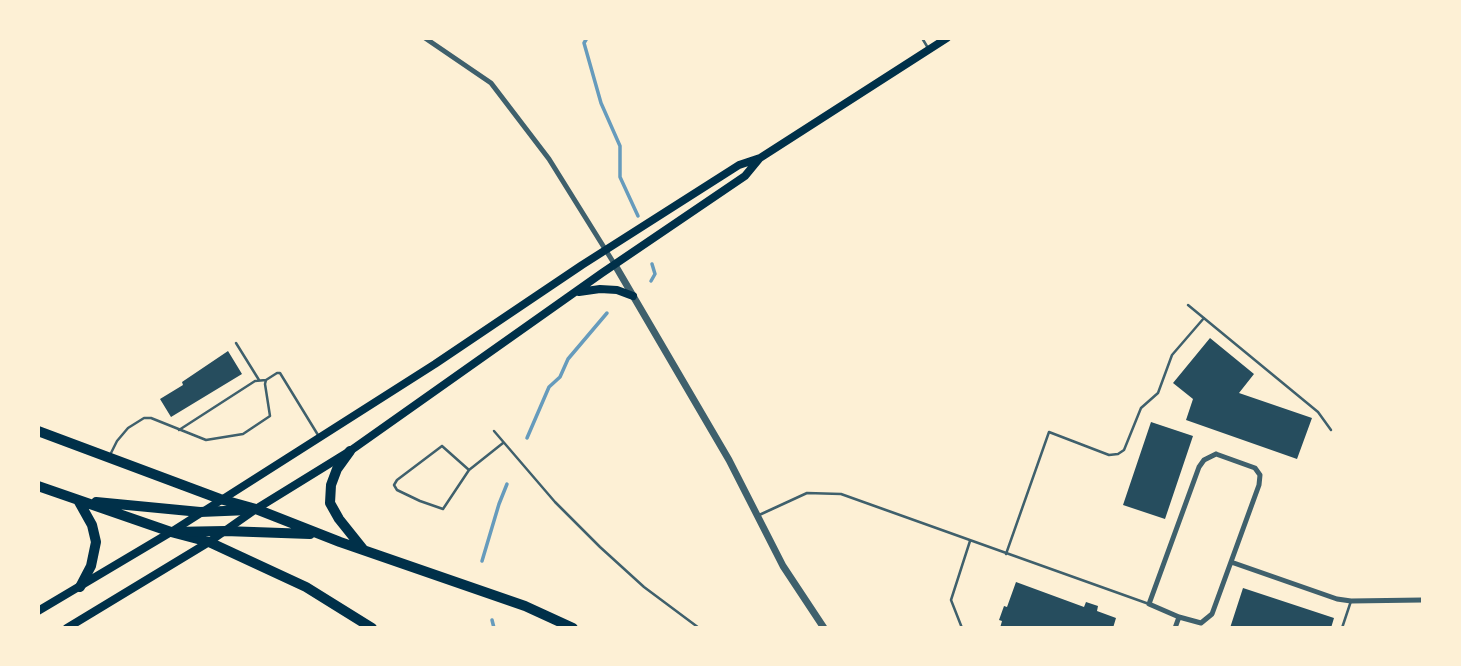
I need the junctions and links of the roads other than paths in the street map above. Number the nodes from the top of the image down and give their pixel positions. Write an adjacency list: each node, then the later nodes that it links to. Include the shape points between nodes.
1 (425, 38): 6 (street, via 491,83 549,159)
2 (922, 38): 4 (lane)
3 (947, 38): 4 (main road)
4 (929, 50): 5 (main road)
5 (760, 158): 6 (main road, via 739,165); 7 (main road, via 745,176)
6 (606, 250): 7 (street); 19 (main road)
7 (615, 265): 8 (main road); 9 (street)
8 (576, 293): 9 (main road, via 600,289); 21 (main road)
9 (633, 296): 29 (street, via 690,390)
10 (1188, 305): 11 (lane)
11 (1204, 318): 16 (lane, via 1318,412); 36 (lane, via 1172,355 1158,393 1141,408 1124,450 1109,454 1049,432)
12 (236, 343): 13 (lane)
13 (259, 380): 14 (lane); 15 (lane)
14 (266, 380): 15 (lane, via 270,416 243,434 206,440); 19 (lane, via 280,373)
15 (179, 430): 22 (lane, via 144,418 128,428)
16 (1331, 430)
17 (38, 431): 22 (highway)
18 (494, 431): 20 (lane)
19 (319, 436): 25 (main road)
20 (503, 443): 23 (lane); 47 (lane, via 600,547)
21 (350, 452): 27 (main road); 35 (highway, via 337,469 330,503)
22 (109, 456): 25 (highway)
23 (469, 470): 23 (lane, via 442,446 394,485 443,509)
24 (38, 486): 26 (highway)
25 (220, 499): 27 (highway); 28 (main road)
26 (78, 500): 28 (highway); 31 (highway); 38 (highway, via 96,542)
27 (256, 509): 28 (highway); 30 (main road); 32 (highway)
28 (200, 512): 31 (main road)
29 (757, 516): 33 (lane, via 807,493 841,494); 48 (street)
30 (225, 531): 31 (highway); 32 (highway); 34 (main road)
31 (171, 532): 34 (highway); 38 (main road)
32 (319, 535): 35 (highway)
33 (970, 541): 36 (lane); 49 (lane, via 951,600)
34 (209, 542): 44 (main road); 45 (highway, via 306,587)
35 (365, 551): 46 (highway, via 525,606)
36 (1006, 554): 41 (lane)
37 (1231, 562): 40 (street); 41 (street, via 1260,475 1255,468 1216,454 1199,467); 43 (street, via 1207,620 1201,623)
38 (80, 587): 42 (main road)
39 (1423, 600): 40 (street)
40 (1351, 601): 51 (lane)
41 (1149, 604): 43 (street)
42 (38, 611)
43 (1179, 617): 50 (street)
44 (67, 628)
45 (372, 628)
46 (573, 628)
47 (699, 628)
48 (824, 628)
49 (962, 628)
50 (1175, 628)
51 (1342, 628)

